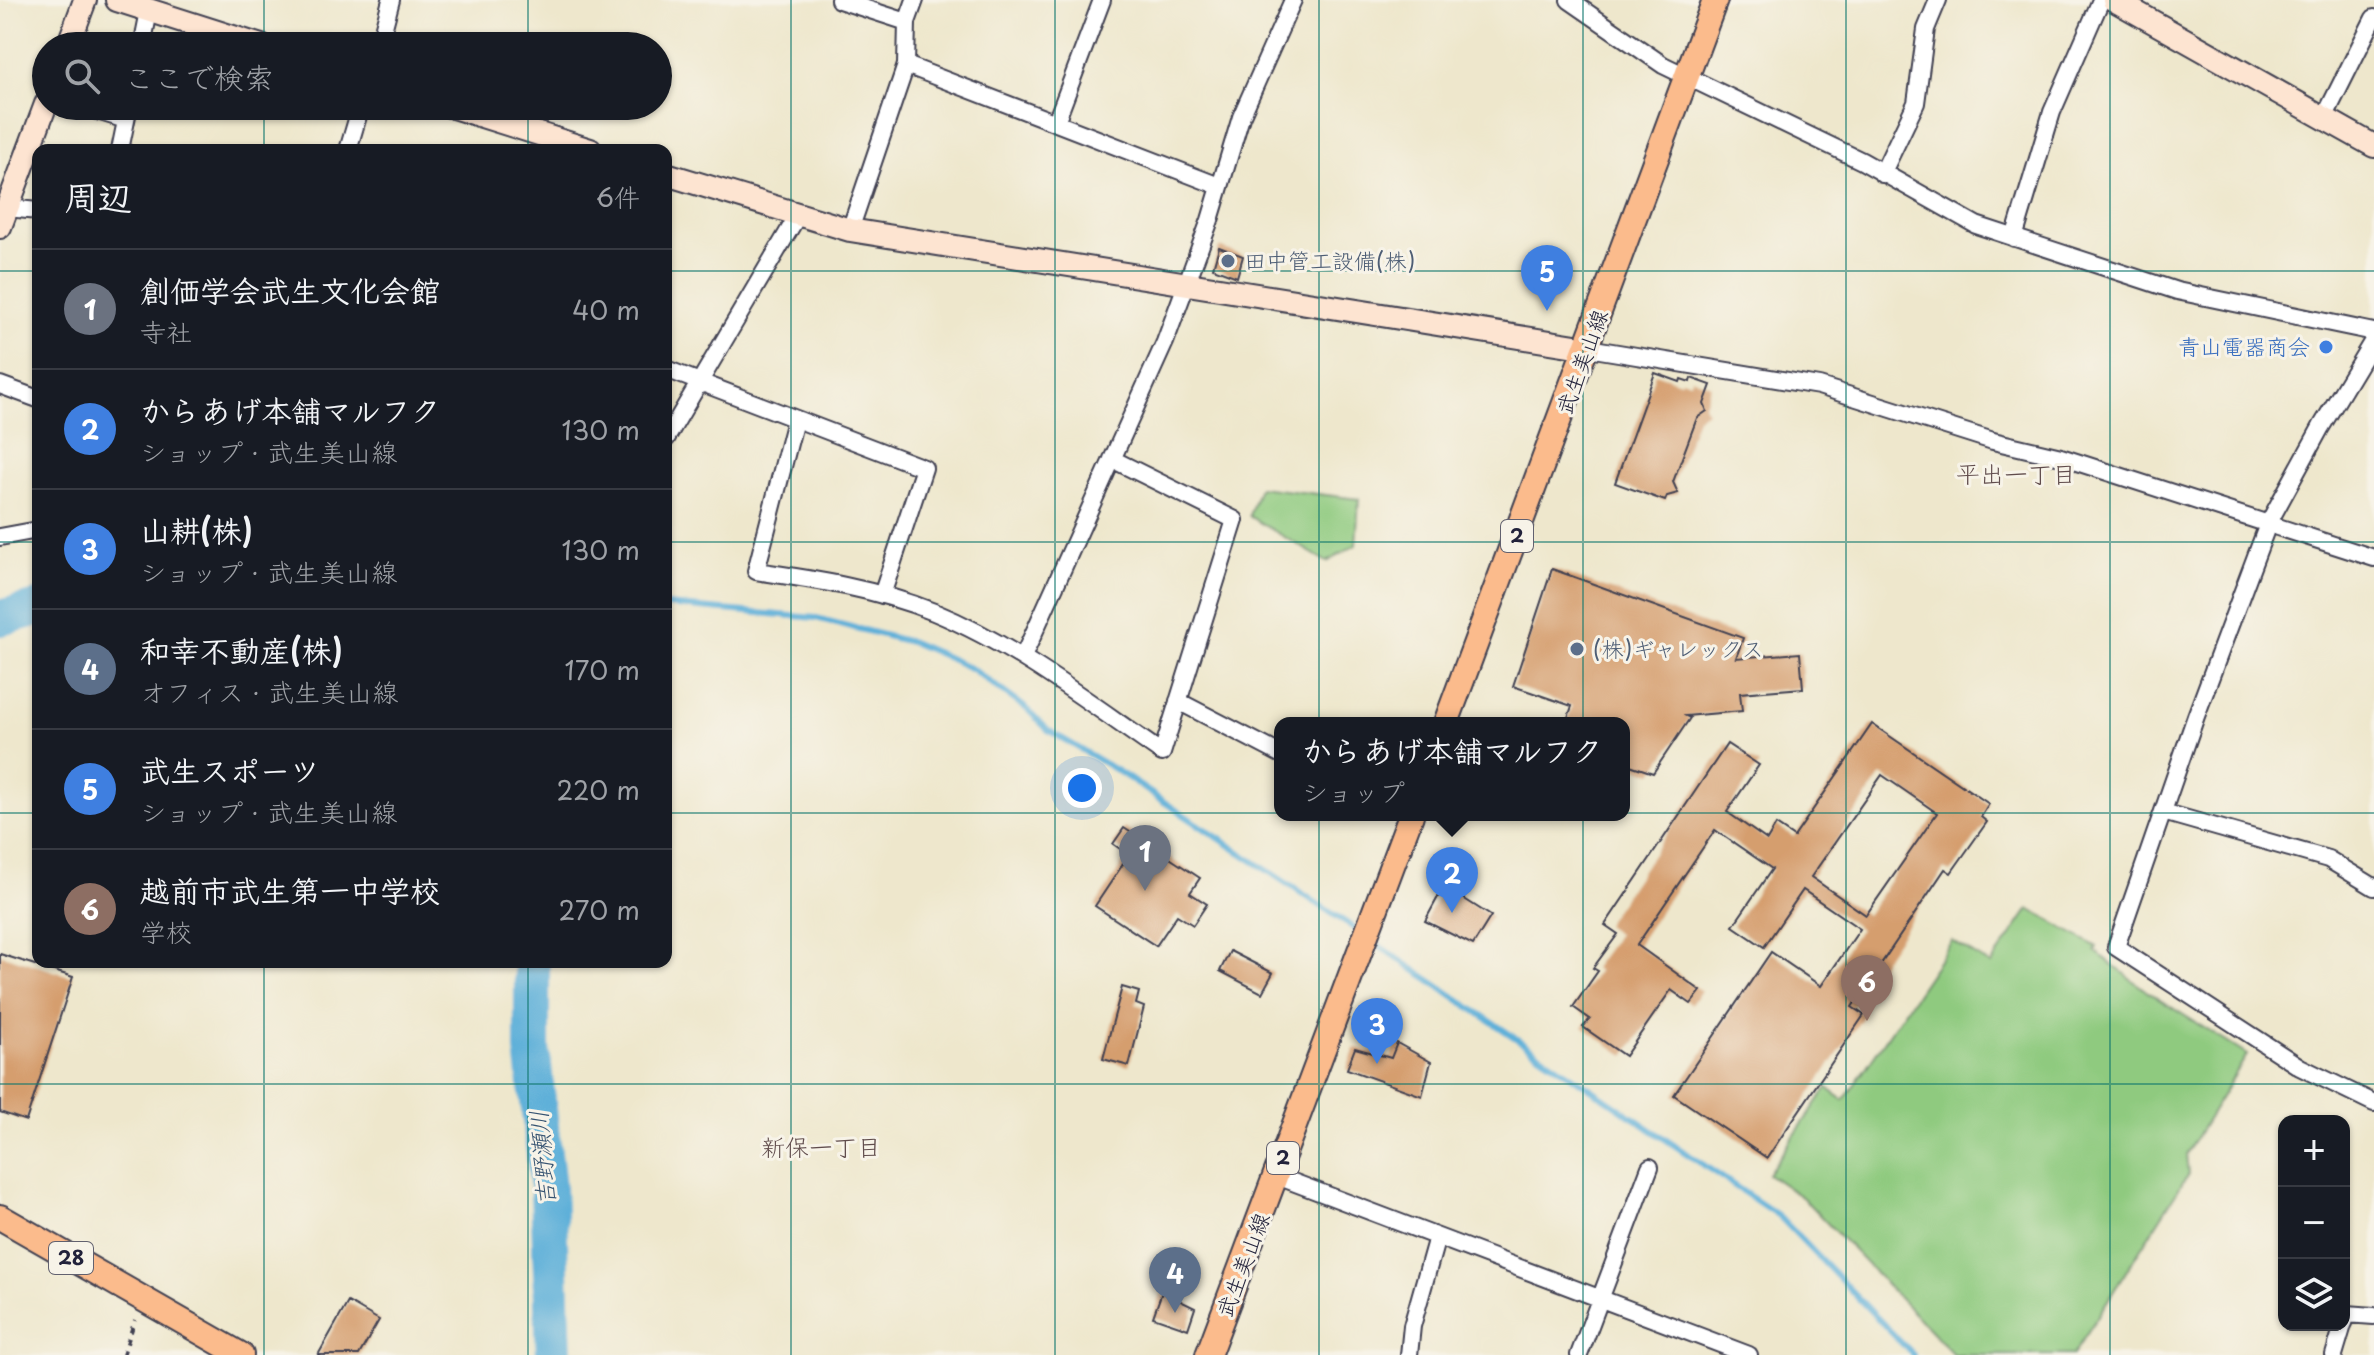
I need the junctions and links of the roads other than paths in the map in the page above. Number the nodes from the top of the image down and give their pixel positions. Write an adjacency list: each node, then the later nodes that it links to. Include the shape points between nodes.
1 (85, 0): 16 (street)
2 (117, 0): 13 (street)
3 (391, 0): 19 (street)
4 (839, 0): 15 (street)
5 (915, 0): 15 (street)
6 (1102, 0): 27 (street)
7 (1293, 0): 34 (street, via 1241,117)
8 (1569, 0): 21 (street)
9 (1715, 0): 21 (main road, 武生美山線 / 2)
10 (1938, 0): 32 (street, via 1926,29 1916,103)
11 (2101, 0): 39 (street, via 2052,112)
12 (2114, 0): 22 (street)
13 (149, 11): 17 (street); 18 (street)
14 (2374, 18): 22 (street)
15 (907, 22): 20 (street)
16 (73, 32)
17 (145, 32)
18 (216, 32)
19 (383, 32)
20 (906, 65): 27 (street); 38 (street)
21 (1686, 77): 32 (street); 43 (main road, 武生美山線 / 2)
22 (2324, 118): 31 (street)
23 (40, 120): 37 (street)
24 (126, 120): 28 (street)
25 (357, 120): 29 (street)
26 (495, 120): 30 (street)
27 (1056, 122): 34 (street)
28 (121, 144)
29 (350, 144)
30 (571, 144)
31 (2374, 146)
32 (1882, 174): 39 (street, via 1976,225)
33 (672, 176): 36 (street)
34 (1219, 186): 40 (street)
35 (32, 212): 37 (street)
36 (798, 215): 38 (street); 45 (street)
37 (2, 220)
38 (850, 230): 40 (street)
39 (2014, 238): 41 (street, via 2177,291)
40 (1186, 284): 43 (street); 50 (street)
41 (2374, 332)
42 (2374, 339): 51 (street)
43 (1588, 348): 51 (street, via 1819,386); 58 (main road, 武生美山線 / 2)
44 (672, 372): 45 (street)
45 (699, 383): 48 (street); 49 (street)
46 (0, 385): 47 (street)
47 (32, 397)
48 (795, 420): 55 (street, via 924,468); 55 (street, via 756,571)
49 (672, 429)
50 (1112, 459): 56 (street); 57 (street, via 1235,520)
51 (2268, 524): 54 (street); 60 (street)
52 (32, 531): 53 (street)
53 (0, 537)
54 (2374, 558)
55 (882, 595): 56 (street, via 945,617)
56 (1023, 657): 57 (street, via 1162,753)
57 (1178, 701): 59 (street)
58 (1448, 717)
59 (1274, 751)
60 (2163, 812): 62 (street, via 2328,859); 63 (street, via 2116,947 2300,1067)
61 (1409, 821): 65 (main road, 武生美山線 / 2)
62 (2374, 887)
63 (2374, 1103)
64 (1650, 1167): 68 (street)
65 (1277, 1176): 67 (street); 74 (main road, 武生美山線 / 2)
66 (0, 1217): 73 (main road, 28)
67 (1437, 1237): 68 (street); 75 (street)
68 (1600, 1298): 72 (street); 76 (street)
69 (2350, 1314): 70 (street)
70 (2374, 1316)
71 (2342, 1331): 78 (street)
72 (1731, 1352): 77 (street)
73 (241, 1355)
74 (1208, 1355)
75 (1409, 1355)
76 (1579, 1355)
77 (1749, 1355)
78 (2334, 1355)

